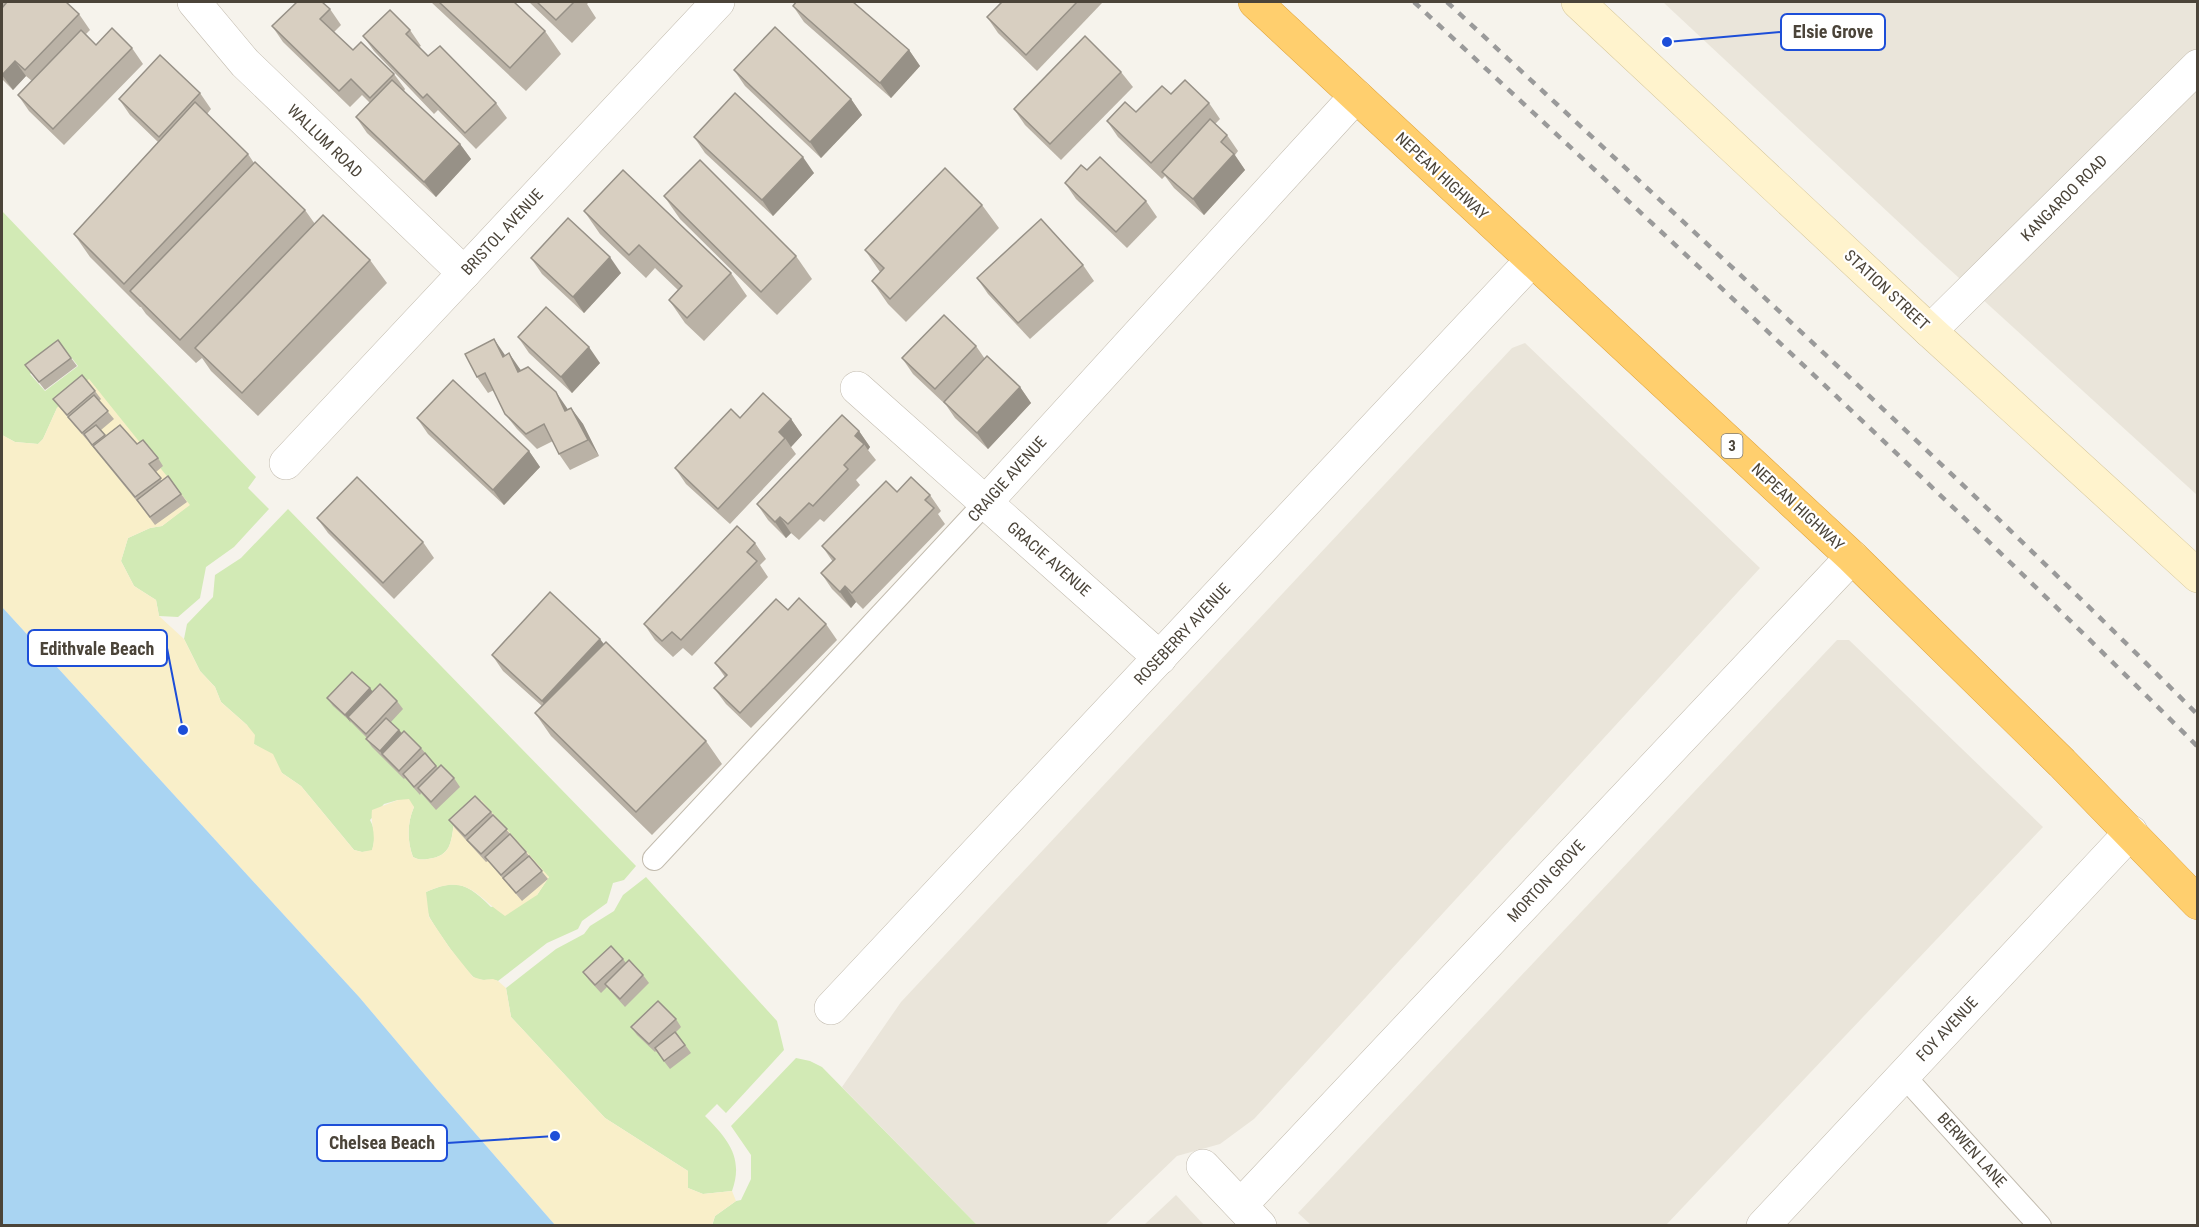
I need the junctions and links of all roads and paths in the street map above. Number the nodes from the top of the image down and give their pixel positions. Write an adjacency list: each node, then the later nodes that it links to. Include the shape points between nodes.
1 (194, 2): 8 (street, WALLUM ROAD, via 245,63)
2 (718, 2): 8 (street, BRISTOL AVENUE)
3 (1255, 2): 6 (highway, NEPEAN HIGHWAY / 3)
4 (1578, 2): 9 (street, STATION STREET)
5 (2198, 66): 9 (street, KANGAROO ROAD)
6 (1356, 96): 7 (highway, NEPEAN HIGHWAY / 3); 12 (street, CRAIGIE AVENUE)
7 (1532, 260): 13 (highway, NEPEAN HIGHWAY / 3); 15 (street, ROSEBERRY AVENUE)
8 (464, 273): 11 (street, BRISTOL AVENUE)
9 (1930, 331): 14 (street, STATION STREET)
10 (857, 388): 12 (street, GRACIE AVENUE)
11 (286, 463)
12 (986, 503): 15 (street, GRACIE AVENUE); 17 (lane, CRAIGIE AVENUE)
13 (1852, 556): 16 (highway, NEPEAN HIGHWAY / 3); 22 (street, MORTON GROVE)
14 (2196, 572)
15 (1160, 658): 19 (street, ROSEBERRY AVENUE)
16 (2131, 832): 18 (highway, NEPEAN HIGHWAY / 3); 20 (street, FOY AVENUE)
17 (654, 859)
18 (2198, 903)
19 (831, 1008)
20 (1904, 1075): 23 (street, FOY AVENUE); 24 (lane, BERWEN LANE)
21 (1203, 1167): 22 (street)
22 (1250, 1215)
23 (1763, 1226)
24 (2040, 1226)

